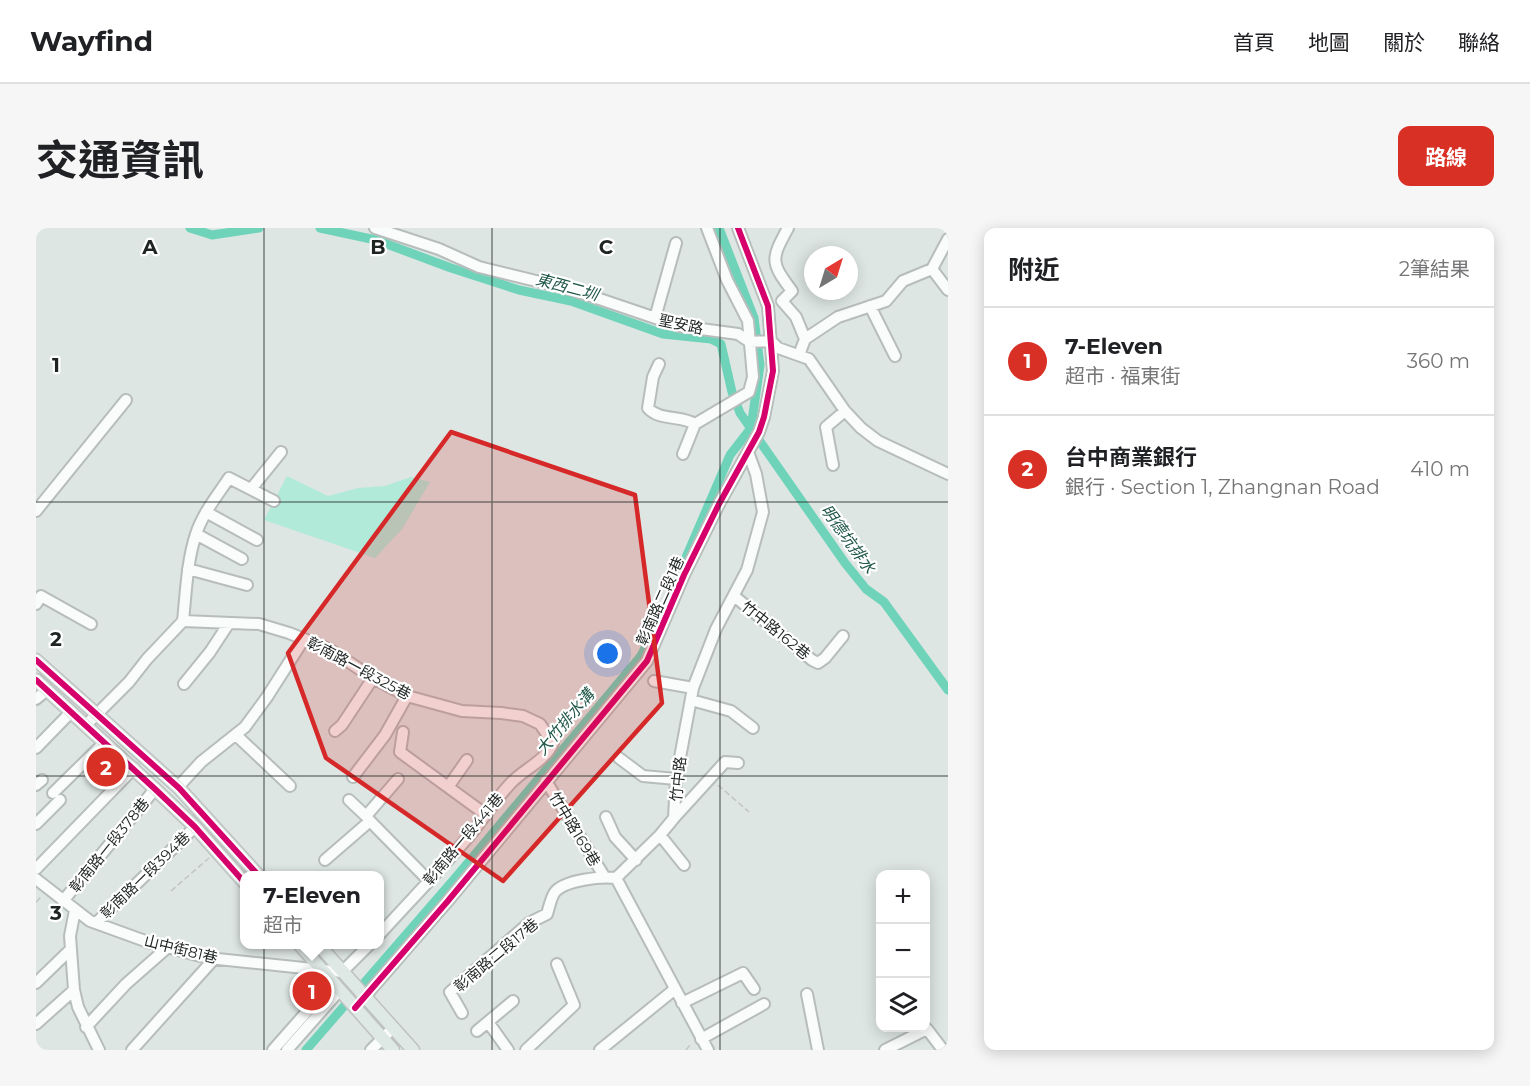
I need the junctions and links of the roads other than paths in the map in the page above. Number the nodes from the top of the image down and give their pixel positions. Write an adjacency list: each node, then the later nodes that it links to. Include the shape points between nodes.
1 (375, 228): 10 (street, 聖安路, via 479,267 573,290)
2 (707, 228): 13 (street, via 748,321)
3 (738, 228): 12 (street, 彰南路二段1巷, via 768,306)
4 (788, 228): 11 (street, via 774,258 792,291 782,301 796,318)
5 (948, 239): 7 (street)
6 (676, 243): 10 (street)
7 (933, 270): 8 (street); 9 (street, via 903,281 890,298)
8 (948, 290)
9 (870, 306): 11 (street, via 838,317); 15 (street)
10 (655, 318): 13 (street, 聖安路, via 679,326 738,334)
11 (805, 339): 14 (street)
12 (771, 341): 13 (street, 聖安路); 14 (street, 聖安路, via 778,348); 20 (street, 彰南路二段1巷, via 773,371 764,417)
13 (750, 342): 19 (street, via 753,377 749,392)
14 (799, 355): 18 (street, 聖安路, via 809,359)
15 (895, 356)
16 (659, 364): 19 (street, via 648,408)
17 (126, 400): 27 (street)
18 (845, 411): 23 (street, via 826,427); 24 (street, 聖安路, via 878,441)
19 (695, 424): 22 (street)
20 (750, 447): 34 (street, 竹中路, via 763,512 747,570); 67 (street, 彰南路二段1巷, via 684,575 647,661)
21 (281, 452): 25 (street)
22 (683, 454)
23 (833, 465)
24 (948, 474)
25 (251, 489): 26 (street); 28 (street, via 229,478)
26 (274, 501)
27 (36, 511)
28 (206, 512): 29 (street); 30 (street)
29 (196, 534): 31 (street); 32 (street)
30 (257, 540)
31 (242, 559)
32 (188, 569): 33 (street); 36 (street)
33 (247, 585)
34 (734, 596): 39 (street, 竹中路162巷, via 818,663); 47 (street, 竹中路, via 712,637)
35 (36, 604): 38 (street, via 41,596)
36 (183, 621): 37 (street, 彰南路一段325巷); 51 (street)
37 (229, 623): 40 (street, 彰南路一段325巷, via 259,624); 45 (street)
38 (91, 624)
39 (843, 636)
40 (304, 639): 42 (street, 彰南路一段325巷, via 330,649); 56 (street, via 267,697)
41 (36, 660): 51 (main road)
42 (373, 678): 48 (street, 彰南路一段325巷); 54 (street)
43 (36, 680): 46 (main road)
44 (654, 681): 47 (street)
45 (184, 684)
46 (47, 690): 49 (street); 50 (main road)
47 (692, 694): 53 (street, via 731,711); 66 (street, 竹中路)
48 (407, 696): 59 (street, 彰南路一段325巷, via 462,711 523,716 540,724 553,743); 64 (street, via 385,735)
49 (36, 699)
50 (71, 712): 52 (main road); 58 (street)
51 (97, 714): 52 (street); 70 (main road)
52 (86, 725): 57 (main road)
53 (753, 728)
54 (335, 731)
55 (403, 732): 69 (street, via 400,752)
56 (236, 735): 68 (street); 70 (street, via 201,762)
57 (105, 742): 63 (main road); 77 (street)
58 (36, 748)
59 (551, 748): 73 (street, 彰南路一段441巷, via 540,761 517,776)
60 (619, 758): 66 (street, via 644,776)
61 (467, 760): 69 (street)
62 (738, 764): 75 (street, via 725,762)
63 (134, 768): 71 (main road); 83 (street)
64 (353, 777)
65 (398, 778): 76 (street)
66 (676, 779): 75 (street, 竹中路)
67 (546, 782): 85 (street, 竹中路169巷); 110 (street, 彰南路二段1巷)
68 (290, 786)
69 (448, 787): 73 (street)
70 (178, 788): 84 (main road)
71 (156, 789): 78 (main road); 90 (street, 彰南路一段378巷)
72 (349, 800): 76 (street)
73 (485, 814): 89 (street, 彰南路一段441巷)
74 (606, 817): 81 (street, via 615,837)
75 (674, 818): 79 (street, 竹中路)
76 (368, 819): 80 (street); 89 (street)
77 (36, 824)
78 (195, 827): 86 (main road); 92 (street, 彰南路一段394巷)
79 (660, 836): 81 (street, 竹中路); 82 (street)
80 (326, 860)
81 (636, 860): 87 (street, 竹中路)
82 (684, 865)
83 (36, 869)
84 (254, 871)
85 (604, 876): 87 (street, 彰南路二段17巷); 115 (street, 彰南路二段17巷, via 556,891 547,914 529,923 450,992)
86 (240, 878)
87 (616, 878): 106 (street)
88 (36, 879): 90 (street, 山中街81巷)
89 (428, 880): 93 (street, 彰南路一段441巷)
90 (63, 901): 91 (street, 山中街81巷)
91 (75, 910): 92 (street, 山中街81巷); 98 (street)
92 (96, 923): 94 (street, 山中街81巷)
93 (384, 930)
94 (168, 947): 99 (street, 山中街81巷); 118 (street)
95 (302, 949): 101 (main road)
96 (322, 949): 102 (main road)
97 (366, 949): 102 (street)
98 (70, 950): 104 (street); 107 (street)
99 (214, 959): 101 (street, 山中街81巷); 125 (street)
100 (557, 964): 130 (street, via 574,1005)
101 (320, 970): 102 (street, 山中街81巷); 105 (main road)
102 (342, 972): 103 (main road); 105 (main road)
103 (351, 982): 105 (main road); 110 (main road)
104 (36, 983)
105 (335, 987): 114 (main road); 123 (street)
106 (675, 989): 112 (street); 131 (street)
107 (74, 990): 117 (street); 118 (street)
108 (754, 990): 112 (street, via 743,973)
109 (807, 994): 133 (street)
110 (364, 997): 114 (street, 彰南路二段1巷); 119 (main road)
111 (513, 1001): 116 (street)
112 (682, 1003): 122 (street)
113 (764, 1004): 122 (street)
114 (355, 1008): 121 (main road)
115 (462, 1013)
116 (488, 1022): 120 (street); 129 (street)
117 (36, 1024)
118 (86, 1027): 124 (street)
119 (393, 1028): 121 (street); 128 (main road)
120 (477, 1032)
121 (382, 1038): 126 (street); 127 (main road)
122 (702, 1039): 132 (street)
123 (281, 1048)
124 (99, 1050)
125 (132, 1050)
126 (371, 1050)
127 (393, 1050)
128 (413, 1050)
129 (508, 1050)
130 (526, 1050)
131 (600, 1050)
132 (708, 1050)
133 (818, 1050)
134 (885, 1050): 135 (street, via 927,1029)
135 (943, 1050)

